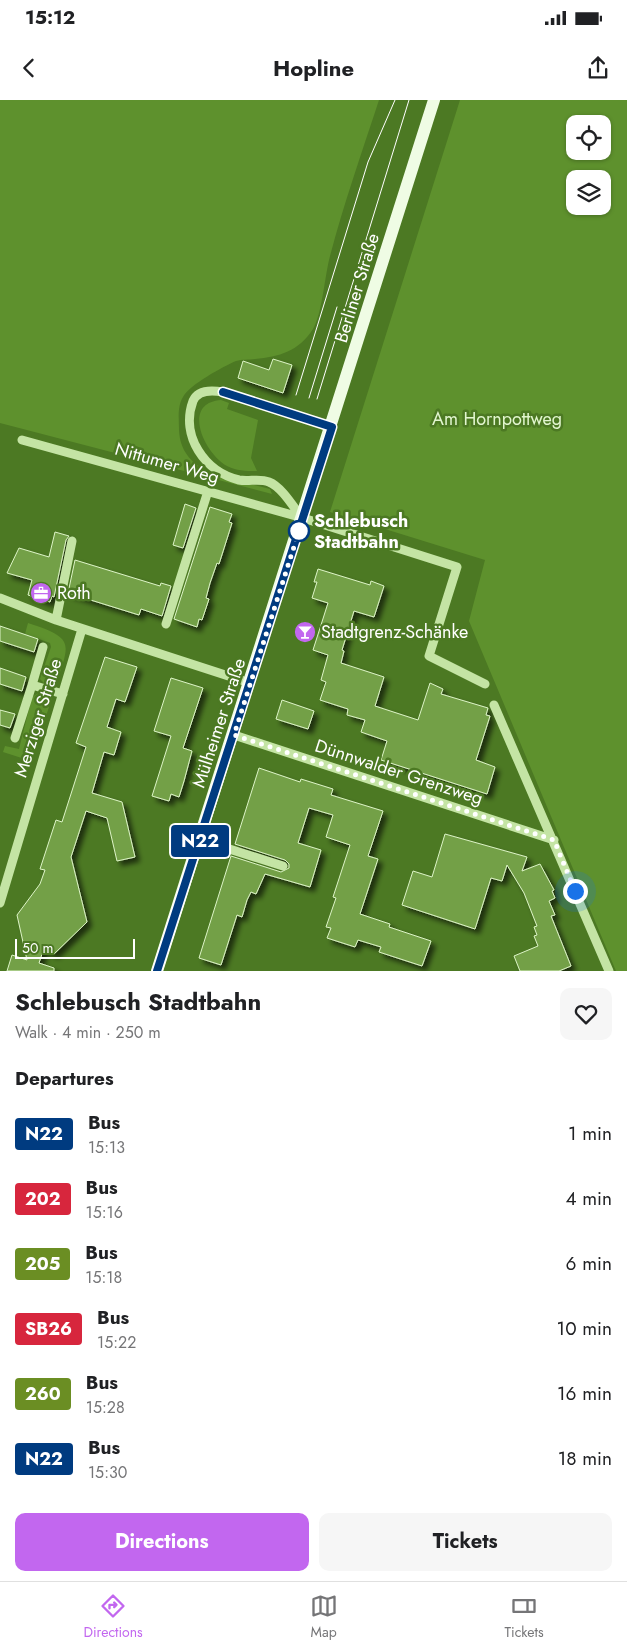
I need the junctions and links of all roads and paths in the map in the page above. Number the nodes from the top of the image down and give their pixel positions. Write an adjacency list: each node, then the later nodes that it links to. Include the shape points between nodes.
1 (434, 100): 2 (main road, Berliner Straße)
2 (332, 427): 4 (main road, Berliner Straße); 6 (street, via 213,390 197,396 190,414 191,435 199,454 209,466 224,476 241,481 271,482)
3 (22, 440): 5 (street, Nittumer Weg)
4 (313, 486): 6 (main road, Mülheimer Straße)
5 (208, 491): 6 (street, Nittumer Weg); 10 (street)
6 (302, 518): 13 (main road, Mülheimer Straße); 14 (street, via 457,567 430,656)
7 (72, 541): 9 (street)
8 (0, 598): 9 (street)
9 (56, 620): 11 (street)
10 (166, 624)
11 (82, 629): 13 (street); 16 (street, Merziger Straße)
12 (44, 647): 15 (street)
13 (250, 683): 18 (main road, Mülheimer Straße)
14 (485, 684)
15 (32, 685): 16 (street); 19 (street)
16 (63, 694): 23 (street, Merziger Straße)
17 (494, 705): 21 (street)
18 (234, 735): 20 (main road, Mülheimer Straße); 21 (street, Dünnwalder Grenzweg)
19 (15, 738)
20 (201, 840): 22 (street); 24 (main road, Mülheimer Straße)
21 (554, 840): 25 (street)
22 (283, 866)
23 (0, 903)
24 (158, 971)
25 (609, 971)

